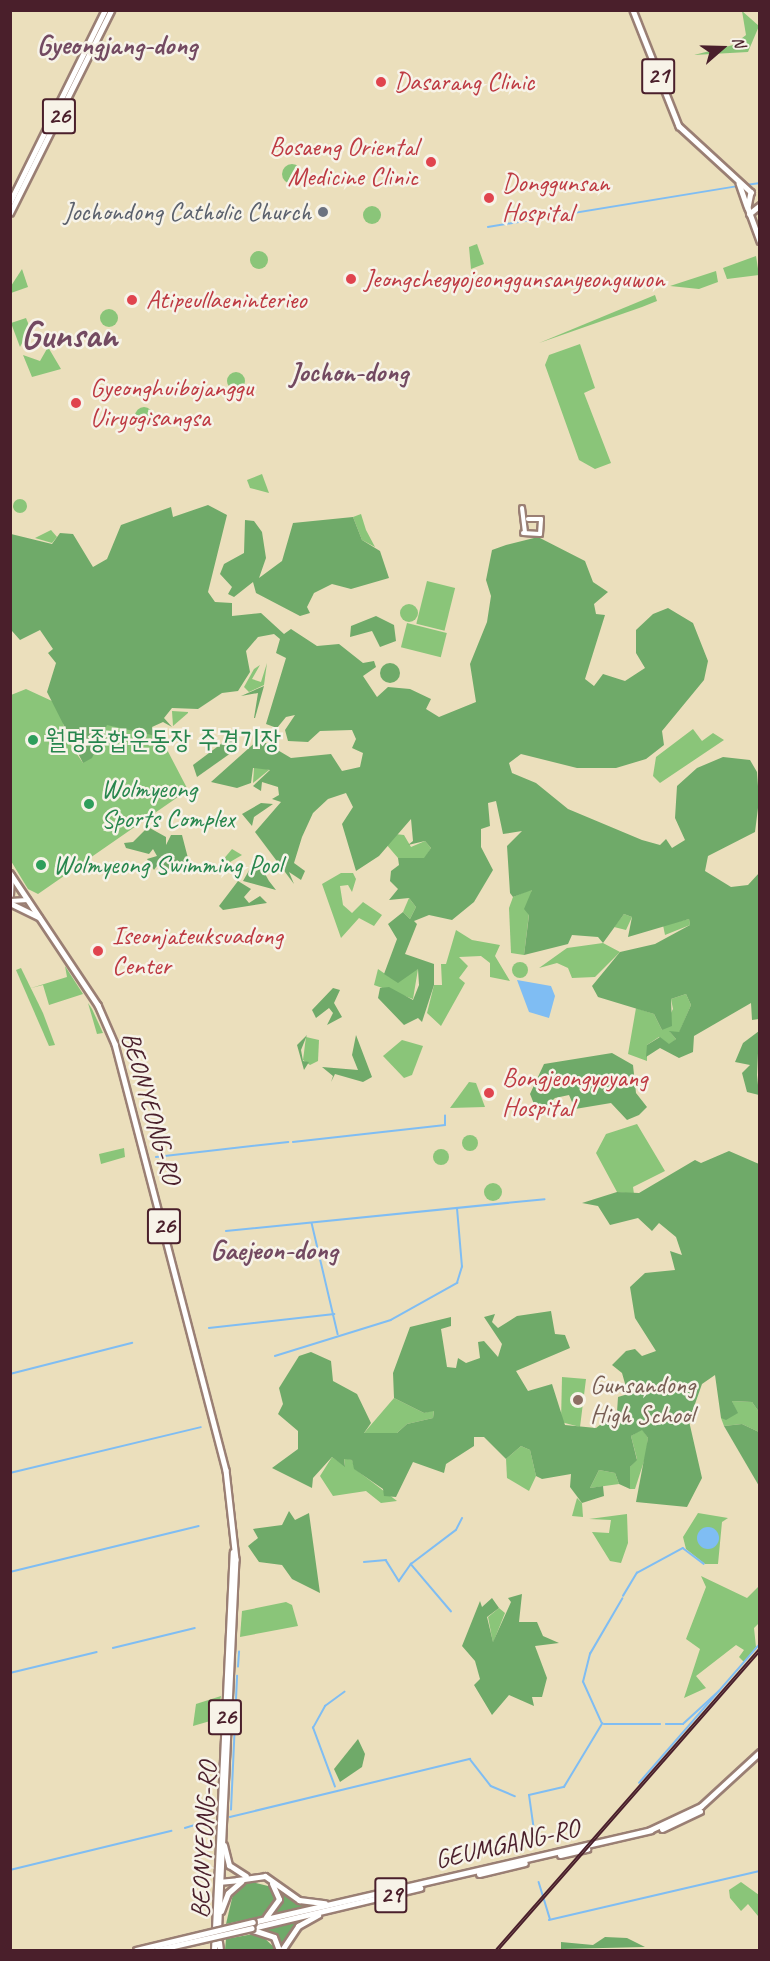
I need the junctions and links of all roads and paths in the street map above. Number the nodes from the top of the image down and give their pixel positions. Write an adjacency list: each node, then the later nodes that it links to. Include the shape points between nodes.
1 (105, 10): 4 (main road, 26)
2 (111, 10): 4 (main road, 26)
3 (633, 10): 6 (main road, 21, via 679,126)
4 (71, 85): 5 (main road, 26)
5 (45, 138): 7 (main road, 26); 10 (main road, 26)
6 (738, 180): 9 (main road); 9 (main road, 21, via 751,191)
7 (10, 202)
8 (759, 205): 9 (main road)
9 (749, 211): 11 (main road, 21)
10 (10, 213)
11 (759, 241)
12 (522, 508): 13 (main road, via 524,533 540,534 541,519)
13 (528, 519)
14 (10, 873): 15 (main road); 16 (main road, BEONYEONG-RO / 26)
15 (10, 895)
16 (28, 900): 17 (main road); 18 (main road, BEONYEONG-RO / 26)
17 (10, 902): 18 (main road)
18 (41, 919): 19 (main road, BEONYEONG-RO / 26, via 98,1005 121,1061 216,1426 231,1497)
19 (233, 1552): 22 (main road, BEONYEONG-RO / 26); 26 (main road, BEONYEONG-RO / 26)
20 (759, 1752): 23 (highway, GEUMGANG-RO / 29, via 728,1785 671,1822)
21 (759, 1758): 23 (highway, GEUMGANG-RO / 29, via 713,1802 670,1826)
22 (224, 1845): 25 (highway, via 229,1865); 26 (main road, BEONYEONG-RO / 26)
23 (542, 1857): 24 (highway, GEUMGANG-RO / 29)
24 (529, 1860): 27 (highway, GEUMGANG-RO / 29); 28 (highway, GEUMGANG-RO / 29)
25 (242, 1879): 26 (highway); 27 (highway, via 265,1876 311,1903); 29 (highway, via 228,1893); 30 (highway, via 268,1880 279,1895 274,1911)
26 (221, 1882): 29 (main road, BEONYEONG-RO / 26); 34 (main road, BEONYEONG-RO / 26)
27 (347, 1901): 30 (highway, GEUMGANG-RO / 29)
28 (336, 1908): 30 (highway, GEUMGANG-RO / 29); 35 (highway, via 298,1926)
29 (221, 1911): 31 (main road, BEONYEONG-RO / 26)
30 (253, 1927): 32 (highway, GEUMGANG-RO / 29, bridge); 33 (highway, GEUMGANG-RO / 29, bridge); 35 (highway, via 269,1934)
31 (219, 1942): 34 (highway)
32 (136, 1950)
33 (156, 1950)
34 (217, 1950)
35 (280, 1950)

